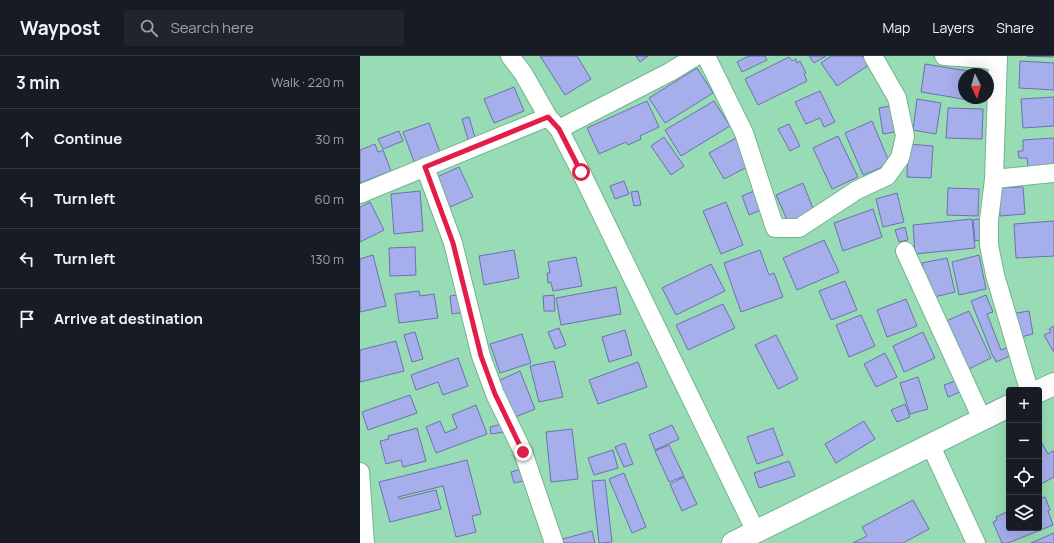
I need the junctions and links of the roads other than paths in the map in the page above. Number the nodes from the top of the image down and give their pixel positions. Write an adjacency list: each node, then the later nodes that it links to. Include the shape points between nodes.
1 (510, 56): 7 (street)
2 (696, 56): 7 (street, via 670,72)
3 (706, 56): 4 (street, via 744,133 776,228 799,228 857,190 887,176 900,158 905,136 897,98)
4 (873, 56)
5 (944, 56): 6 (street)
6 (997, 59): 10 (street)
7 (553, 123): 8 (street); 20 (street, via 615,240)
8 (425, 167): 11 (street); 22 (street, via 453,243 481,356 495,394 523,452)
9 (1054, 174): 10 (street)
10 (994, 179): 14 (street, via 989,245 995,275)
11 (360, 194)
12 (905, 251): 17 (street)
13 (1054, 384): 15 (main road)
14 (1028, 387)
15 (1042, 390)
16 (1006, 407): 17 (main road)
17 (982, 419): 18 (main road)
18 (930, 444): 20 (main road); 24 (street)
19 (360, 472): 21 (street)
20 (756, 532): 23 (main road)
21 (365, 543)
22 (554, 543)
23 (735, 543)
24 (976, 543)

